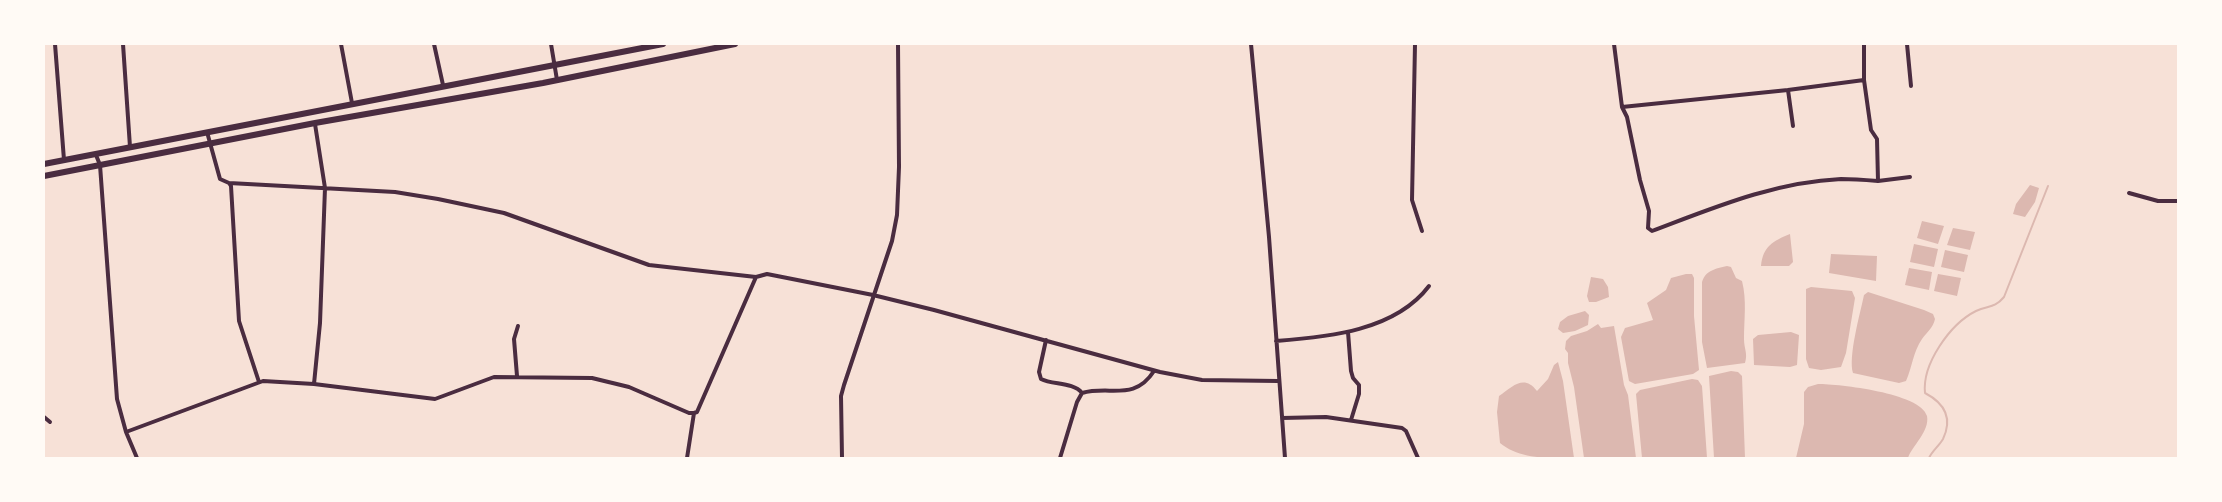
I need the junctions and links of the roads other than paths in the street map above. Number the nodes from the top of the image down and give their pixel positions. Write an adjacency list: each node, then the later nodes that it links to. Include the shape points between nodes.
1 (55, 44): 28 (street)
2 (123, 44): 26 (street)
3 (341, 44): 20 (street)
4 (434, 44): 17 (street)
5 (551, 44): 14 (street)
6 (663, 44): 14 (highway)
7 (735, 44): 15 (highway)
8 (898, 44): 41 (street, via 897,215)
9 (1251, 44): 45 (street)
10 (1415, 44): 38 (street, via 1412,200)
11 (1614, 44): 21 (street)
12 (1864, 44): 16 (street)
13 (1907, 44): 18 (street)
14 (554, 65): 15 (street); 17 (highway)
15 (557, 80): 22 (highway)
16 (1864, 80): 19 (street); 33 (street, via 1871,130 1877,139)
17 (442, 85): 20 (highway)
18 (1911, 86)
19 (1788, 90): 21 (street); 23 (street)
20 (352, 103): 24 (highway)
21 (1622, 107): 33 (street, via 1649,211 1650,231 1776,188 1842,179)
22 (315, 123): 25 (highway); 35 (street)
23 (1793, 126)
24 (207, 132): 25 (street); 26 (highway)
25 (210, 145): 30 (highway); 34 (street, via 220,179)
26 (130, 147): 27 (highway)
27 (96, 154): 28 (highway); 30 (street)
28 (64, 160): 29 (highway)
29 (44, 164)
30 (100, 165): 31 (highway); 57 (street, via 117,399)
31 (44, 176)
32 (1910, 177): 33 (street)
33 (1878, 181)
34 (229, 183): 35 (street); 49 (street, via 239,321)
35 (326, 188): 39 (street, via 395,192 465,204 521,218 649,265); 50 (street)
36 (2129, 194): 37 (street)
37 (2178, 201)
38 (1422, 231)
39 (756, 277): 41 (street, via 772,273); 52 (street)
40 (1429, 286): 43 (street, via 1414,302 1372,326)
41 (873, 295): 44 (street); 60 (street, via 841,396)
42 (518, 326): 47 (street, via 514,339)
43 (1348, 332): 45 (street); 55 (street, via 1351,371 1359,385)
44 (1046, 340): 46 (street); 51 (street, via 1041,379 1074,387)
45 (1276, 341): 48 (street)
46 (1154, 371): 48 (street, via 1202,380); 51 (street, via 1148,381 1128,390)
47 (517, 376): 50 (street, via 494,377 435,399); 52 (street, via 609,381)
48 (1278, 381): 54 (street)
49 (259, 382): 50 (street); 57 (street)
50 (314, 384)
51 (1082, 393): 61 (street)
52 (694, 413): 59 (street)
53 (44, 417): 56 (street)
54 (1282, 418): 55 (street); 62 (street)
55 (1351, 420): 63 (street, via 1406,431)
56 (50, 422)
57 (126, 432): 58 (street)
58 (138, 459)
59 (687, 459)
60 (842, 459)
61 (1060, 459)
62 (1285, 459)
63 (1418, 459)

